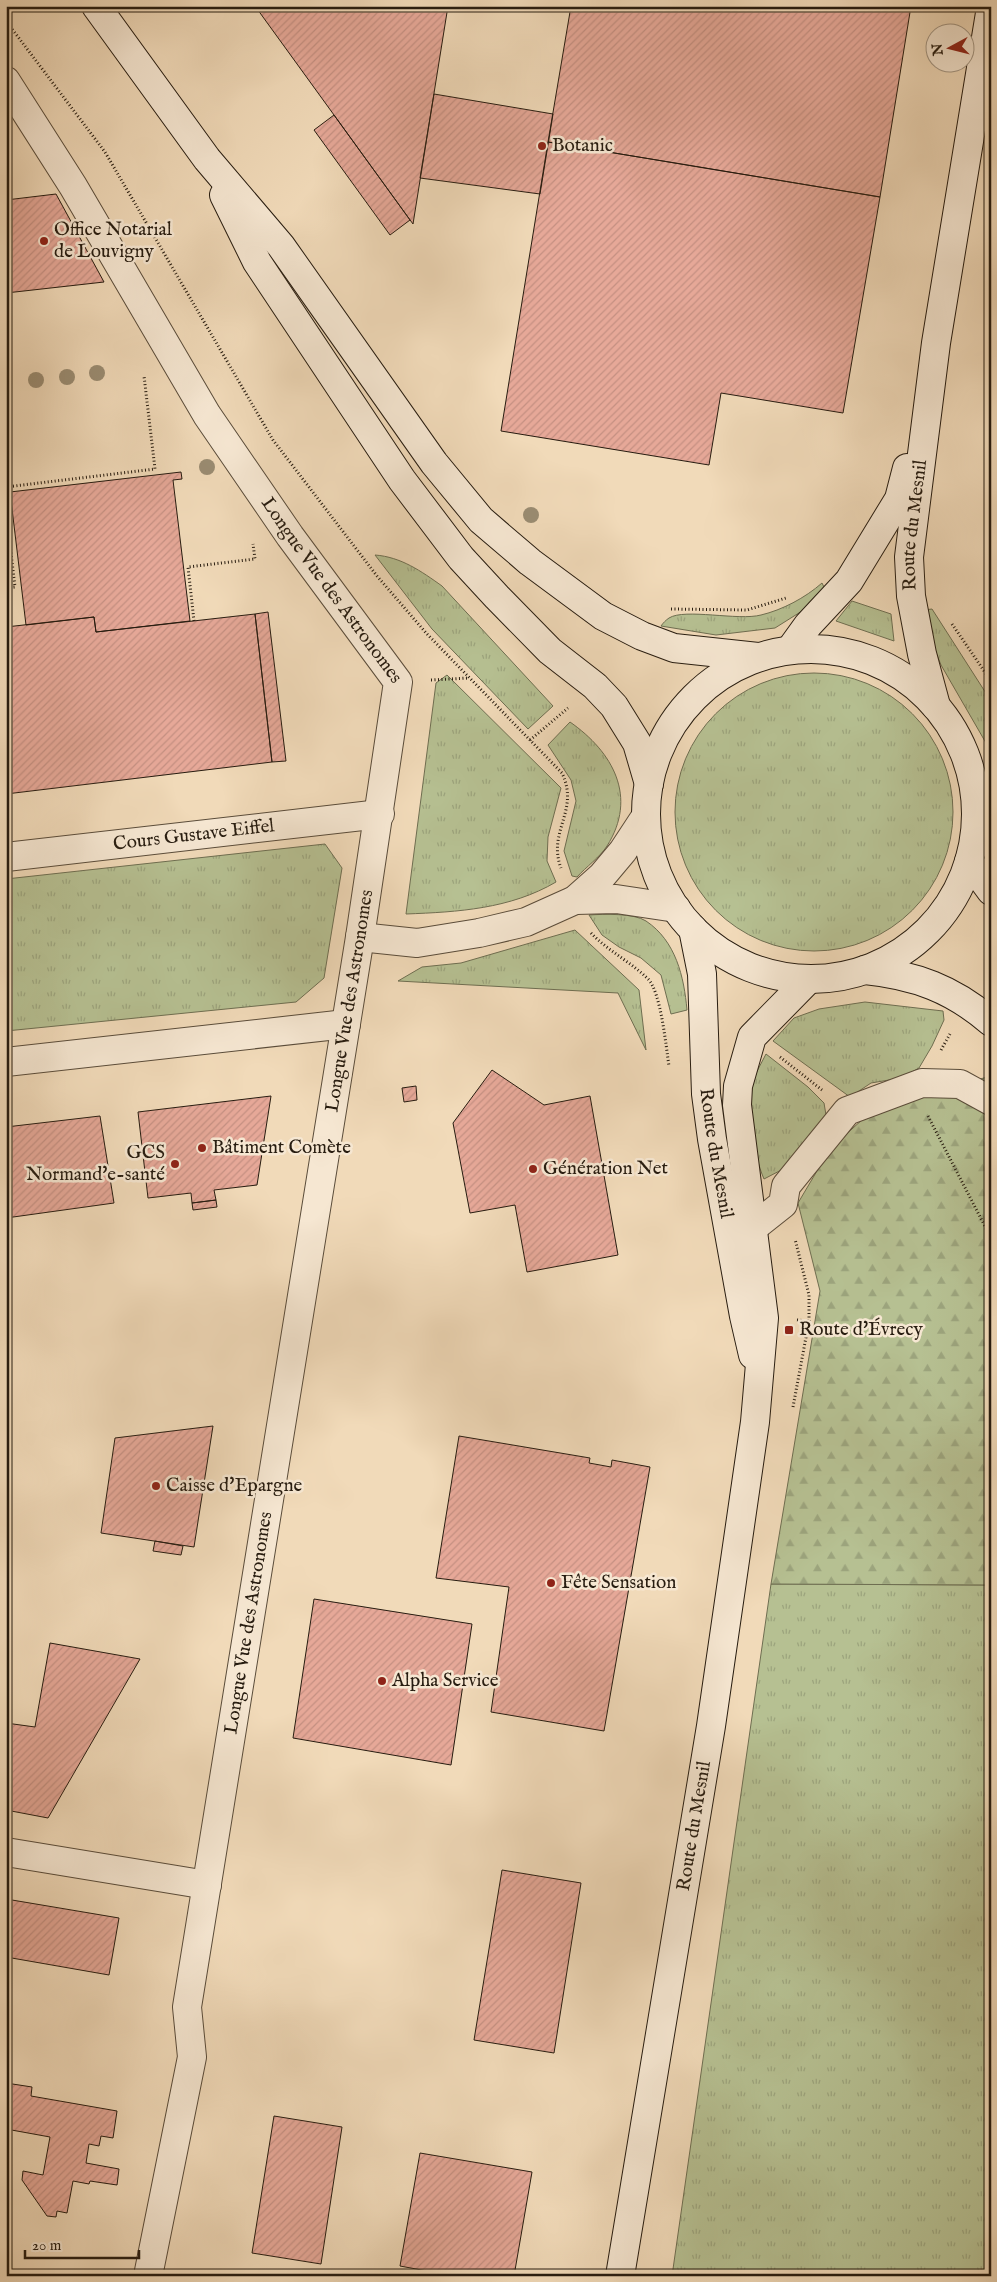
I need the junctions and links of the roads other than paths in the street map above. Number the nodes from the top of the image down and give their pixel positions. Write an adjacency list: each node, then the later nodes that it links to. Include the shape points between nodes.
1 (96, 6): 4 (street)
2 (991, 7): 5 (street, Route du Mesnil)
3 (6, 81): 10 (street, Longue Vue des Astronomes, via 73,186 207,415 290,536 398,682)
4 (207, 160): 7 (street, via 281,246 434,464 481,520 530,562 603,616 642,636 674,648); 9 (street, via 257,262 402,480 461,558 497,597 550,651 595,686 614,706 637,743)
5 (936, 343): 6 (street, Route du Mesnil, via 899,499 850,581 808,625); 8 (street, Route du Mesnil, via 909,557 911,596)
6 (790, 650): 7 (street); 8 (street, via 830,650 870,659 905,678)
7 (758, 657): 9 (street, via 723,674 686,706 656,756)
8 (936, 706): 13 (street, via 955,732 968,763 975,795 976,828)
9 (649, 785): 11 (street)
10 (380, 814): 12 (street, Cours Gustave Eiffel); 18 (street, Longue Vue des Astronomes)
11 (646, 816): 15 (street, via 602,876); 16 (street, via 650,848 660,879)
12 (6, 857)
13 (969, 861): 14 (street); 19 (street, via 960,885 930,928 904,950)
14 (991, 891)
15 (575, 900): 16 (street, via 616,899); 18 (street, via 526,922 471,935 417,943)
16 (676, 908): 17 (street)
17 (693, 928): 20 (street, via 717,950 746,966 776,975); 25 (street, Route du Mesnil, via 702,974 706,1094 712,1139)
18 (360, 937): 22 (street, Longue Vue des Astronomes)
19 (865, 970): 20 (street); 21 (street, via 892,973 944,989 970,1003)
20 (809, 979): 25 (street, Route du Mesnil, via 752,1037 738,1086)
21 (991, 1022)
22 (346, 1024): 23 (street); 27 (street, Longue Vue des Astronomes)
23 (6, 1062)
24 (991, 1101): 25 (street, via 960,1084 922,1083 847,1111 786,1186 783,1204)
25 (741, 1229): 29 (street, Route du Mesnil, via 764,1318 741,1526)
26 (6, 1852): 27 (street)
27 (207, 1885): 28 (street, Longue Vue des Astronomes, via 187,2007 192,2057)
28 (148, 2276)
29 (620, 2276)

